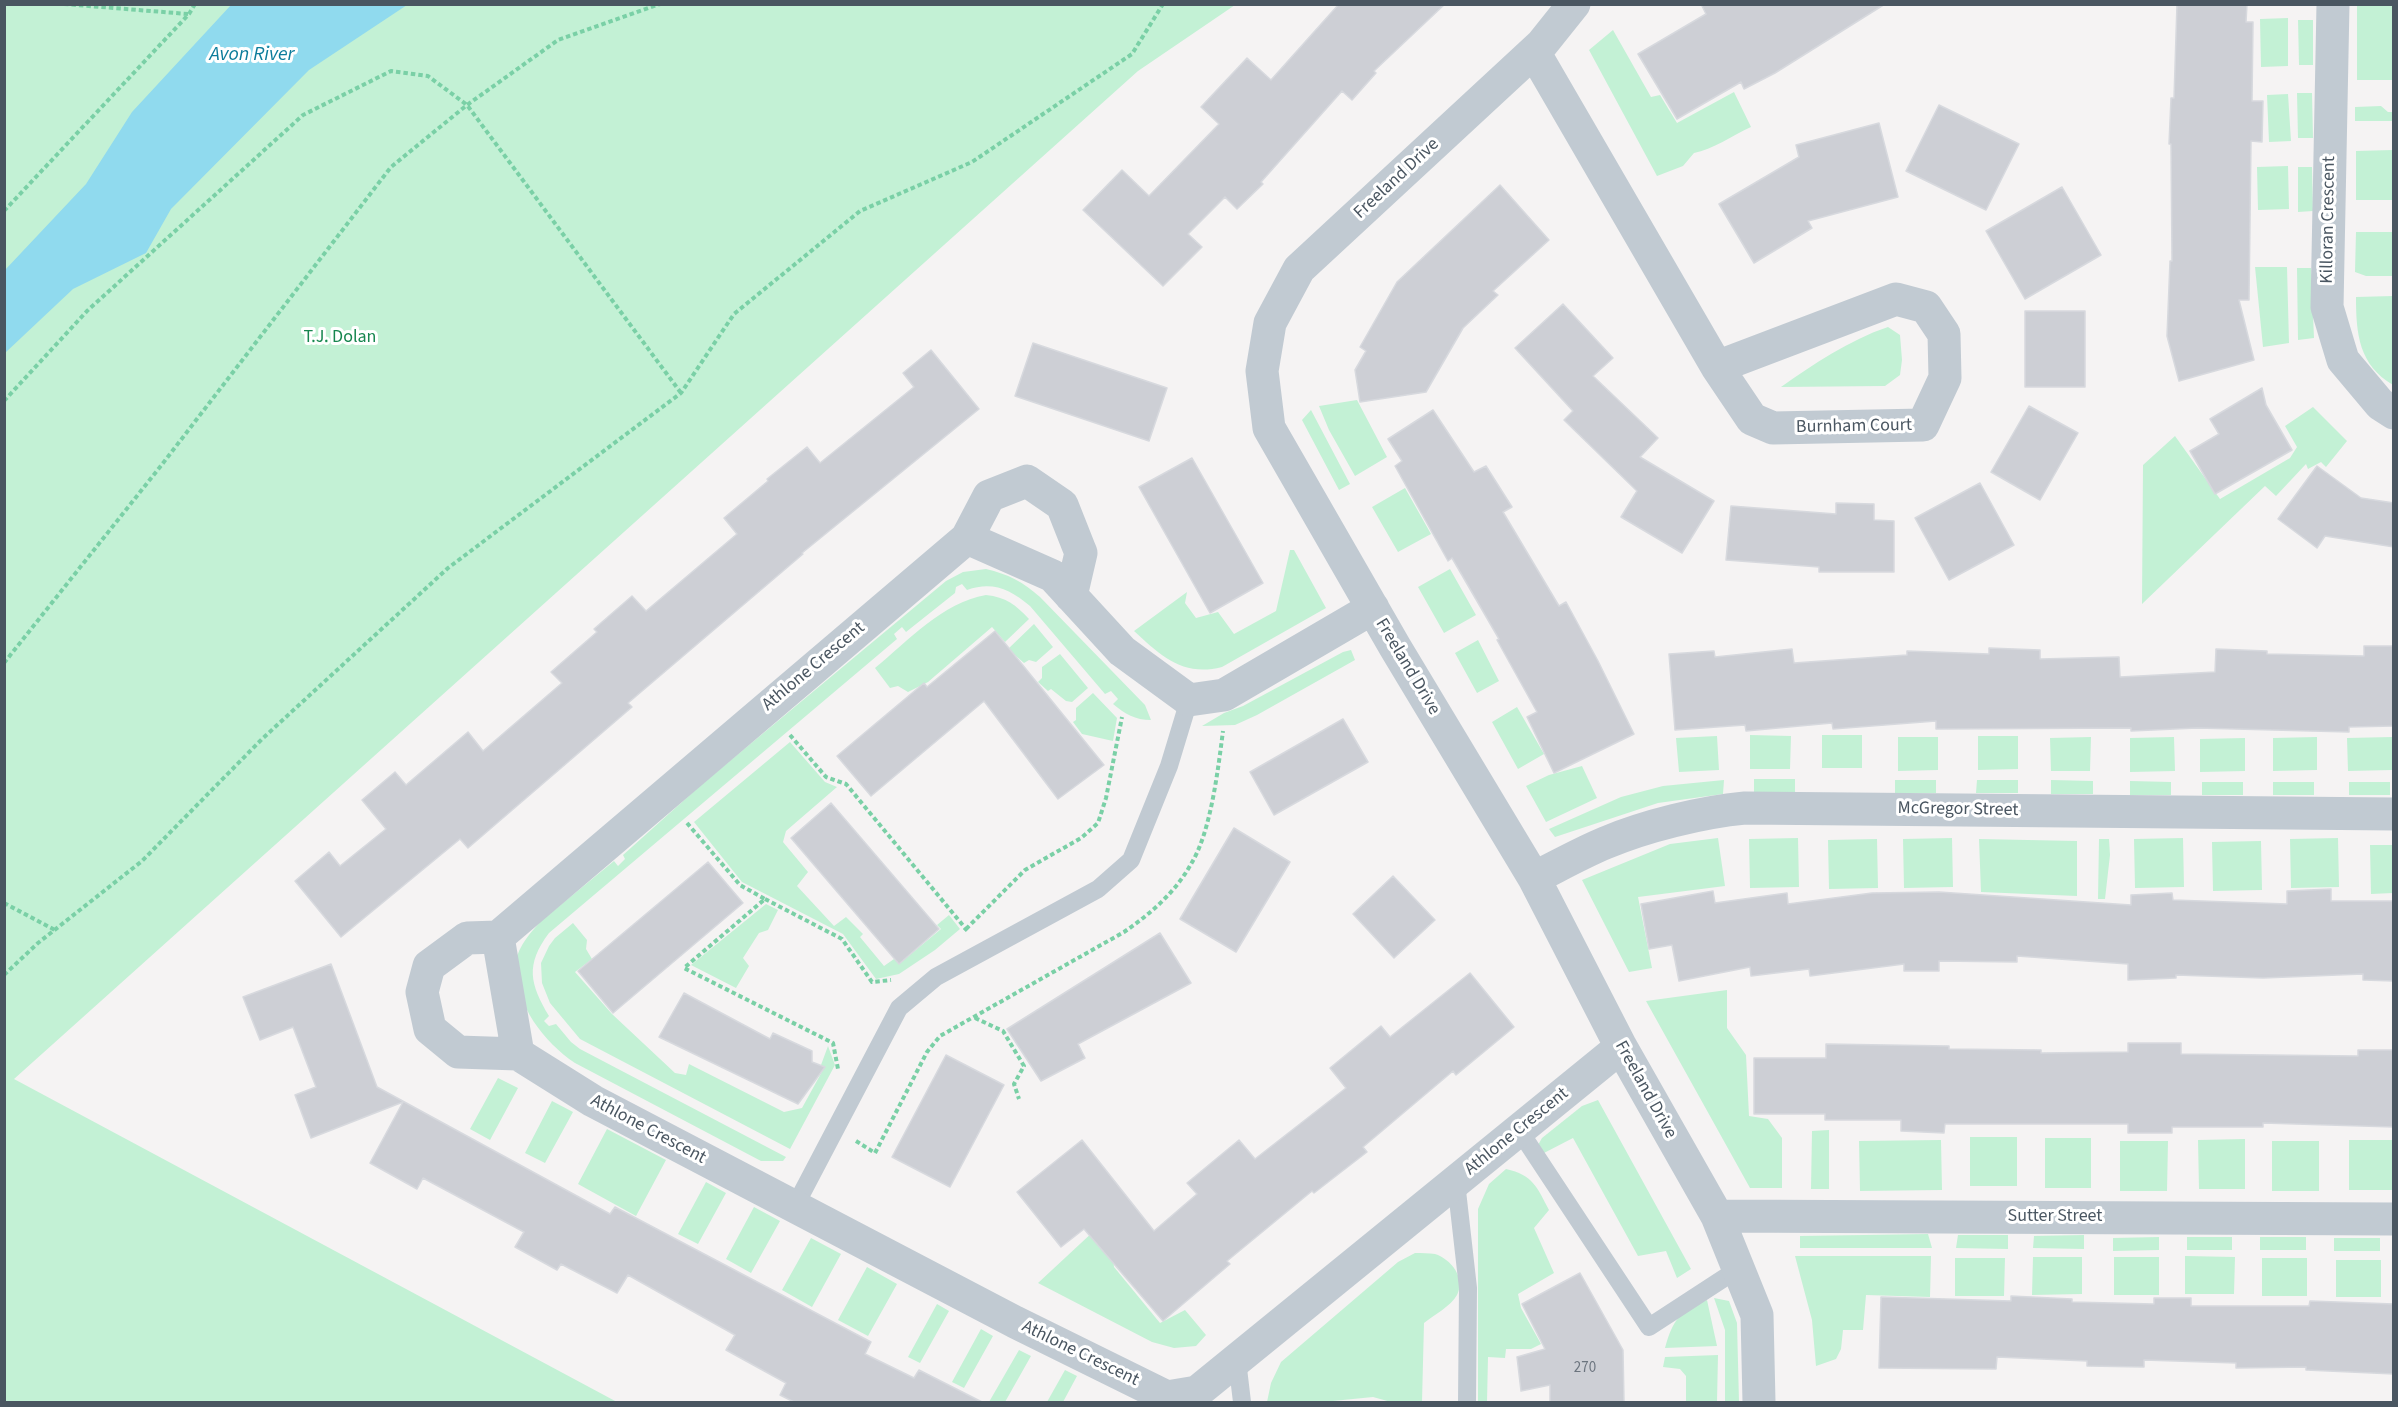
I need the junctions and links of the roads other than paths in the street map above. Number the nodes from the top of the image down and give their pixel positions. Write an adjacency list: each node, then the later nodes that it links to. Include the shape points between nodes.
1 (1574, 4): 3 (street, Freeland Drive)
2 (2333, 4): 5 (street, Killoran Crescent, via 2327,307 2343,360 2380,404)
3 (1534, 52): 4 (street, Burnham Court); 8 (street, Freeland Drive, via 1299,269 1270,323 1262,371 1269,428)
4 (1717, 366): 4 (street, Burnham Court, via 1896,299 1926,307 1944,334 1945,378 1923,425 1773,429 1752,419)
5 (2394, 413)
6 (967, 538): 7 (street, via 1053,576); 7 (street, Athlone Crescent, via 989,496 1027,481 1062,505 1079,548); 12 (street, Athlone Crescent)
7 (1071, 596): 9 (street, via 1122,651)
8 (1373, 608): 9 (street, via 1224,695); 11 (street, Freeland Drive)
9 (1189, 700): 17 (lane, via 1169,766 1131,860 1098,889 936,976 898,1008)
10 (2394, 814): 11 (street, McGregor Street, via 1745,808 1644,829 1605,843)
11 (1534, 878): 13 (street, Freeland Drive)
12 (498, 937): 14 (street); 14 (street, via 466,939 429,966 422,992 430,1029 458,1052)
13 (1621, 1047): 15 (street, Athlone Crescent); 18 (street, Freeland Drive)
14 (518, 1054): 17 (street, Athlone Crescent, via 593,1101)
15 (1519, 1130): 16 (street, Athlone Crescent); 20 (lane, via 1649,1326)
16 (1456, 1182): 21 (street, Athlone Crescent); 23 (lane, via 1468,1288)
17 (794, 1208): 21 (street, Athlone Crescent, via 1167,1397 1197,1392)
18 (1717, 1216): 19 (street, Sutter Street); 20 (street, Freeland Drive)
19 (2394, 1220)
20 (1738, 1269): 24 (street, Freeland Drive, via 1756,1315)
21 (1237, 1360): 22 (lane)
22 (1242, 1402)
23 (1467, 1402)
24 (1759, 1402)

